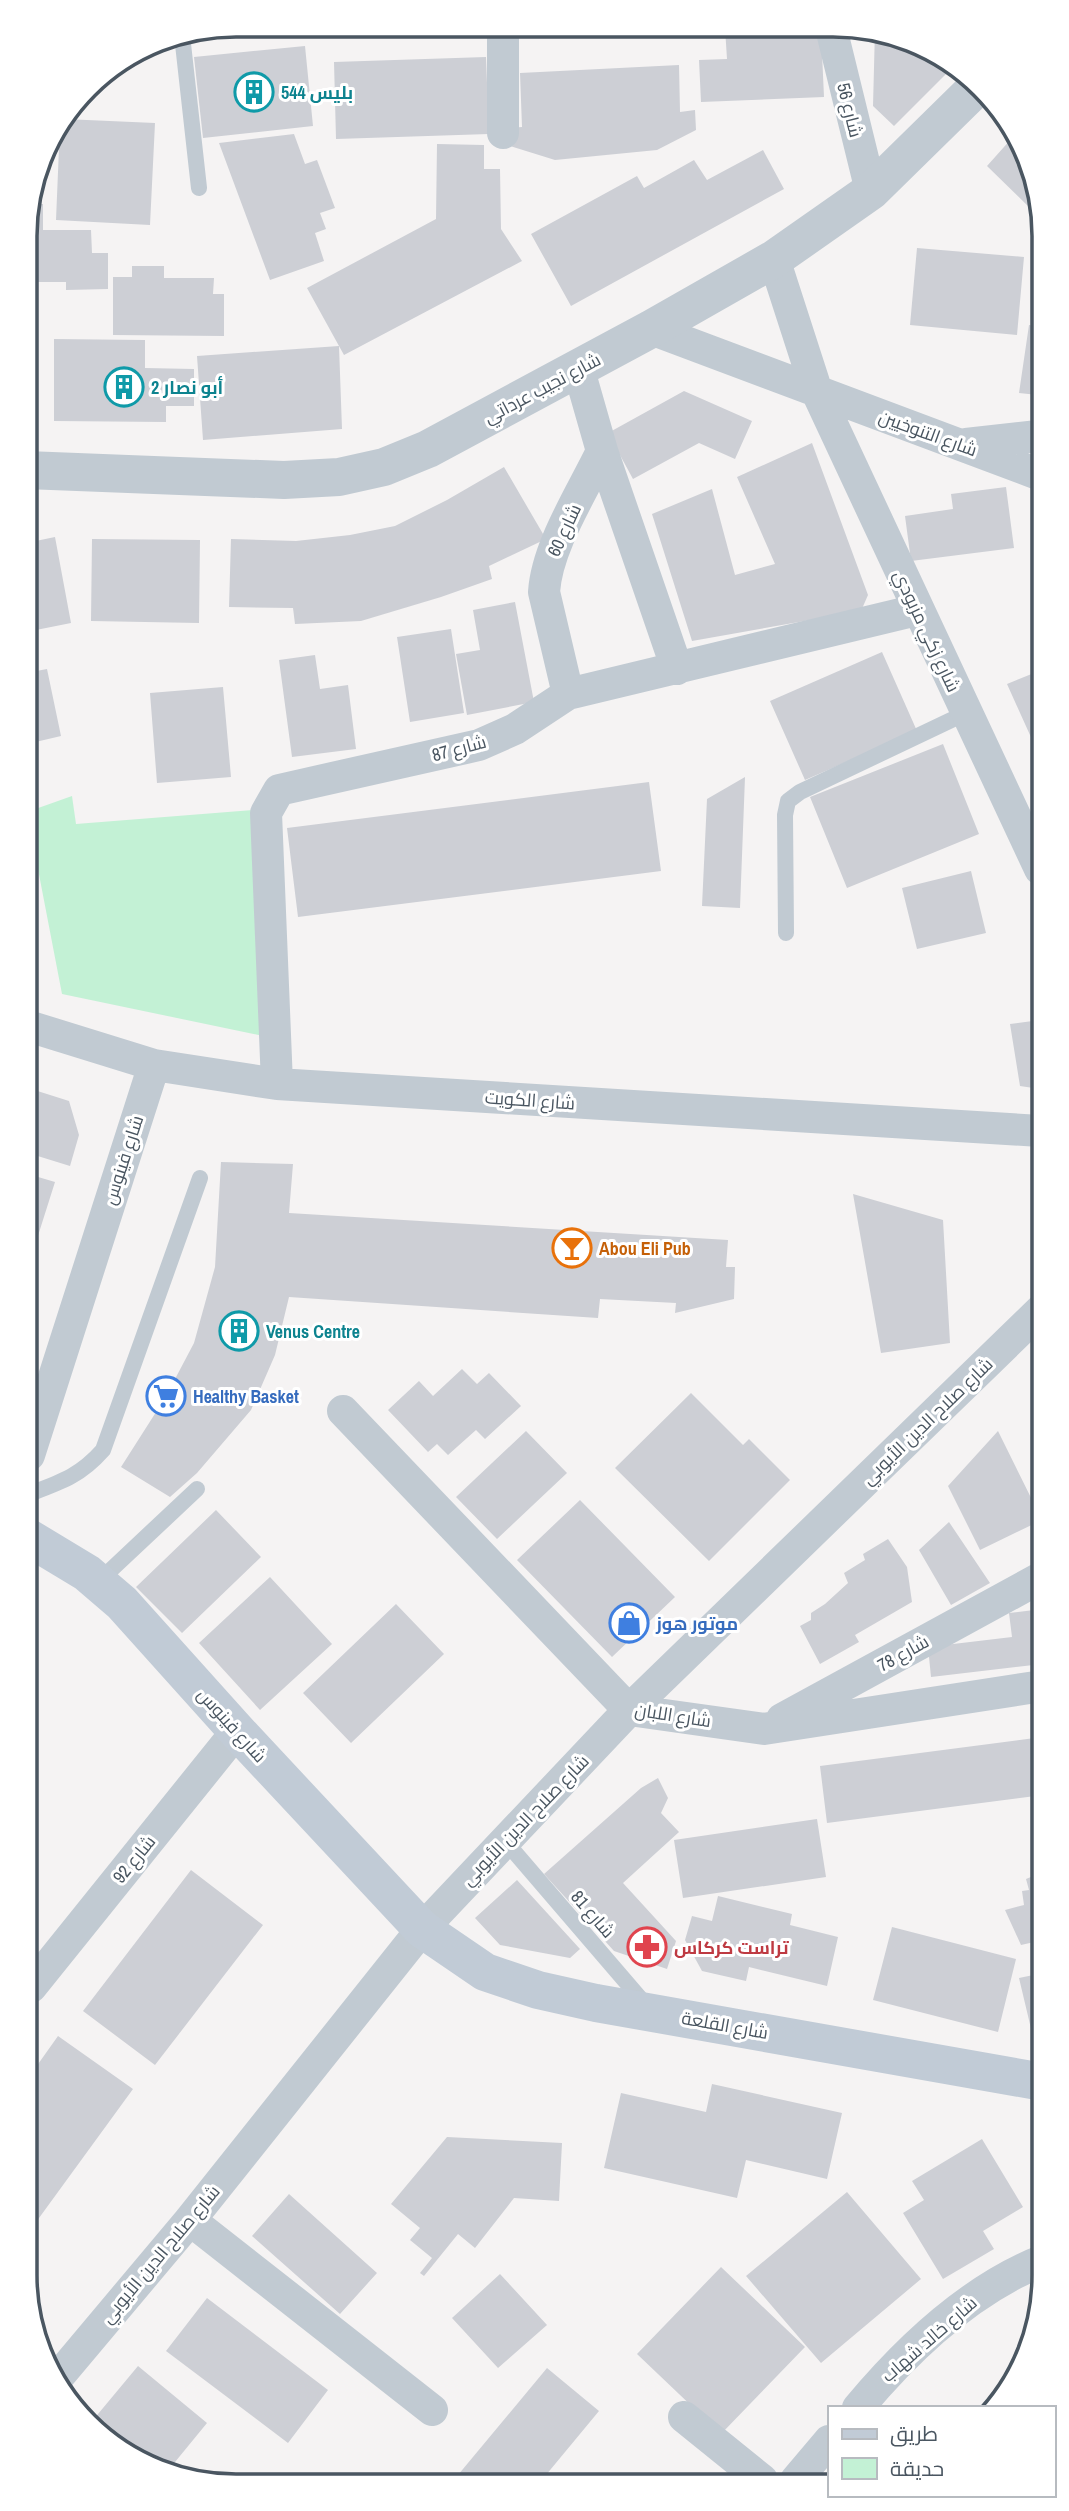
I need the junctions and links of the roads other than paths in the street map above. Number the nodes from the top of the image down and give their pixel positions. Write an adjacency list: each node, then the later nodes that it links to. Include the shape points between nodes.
1 (503, 37): 5 (street)
2 (833, 37): 7 (street, شارع 56)
3 (183, 44): 6 (lane)
4 (971, 93): 7 (street, شارع نجيب عرداتي)
5 (503, 133)
6 (199, 188)
7 (871, 191): 8 (street, شارع نجيب عرداتي)
8 (774, 259): 9 (street, شارع نجيب عرداتي); 11 (street, شارع زكي مزبودي)
9 (651, 329): 10 (street, شارع نجيب عرداتي); 11 (street)
10 (578, 367): 14 (street); 15 (street, شارع نجيب عرداتي, via 428,449 384,467 339,477 284,480)
11 (817, 392): 13 (street, شارع التنوخيين); 17 (street, شارع زكي مزبودي)
12 (1032, 437): 13 (street)
13 (961, 445): 16 (street, شارع التنوخيين)
14 (603, 451): 18 (street); 19 (street, شارع 60, via 551,553 545,575 544,592)
15 (37, 470)
16 (1032, 472)
17 (917, 610): 18 (street, شارع 87); 20 (street, شارع زكي مزبودي)
18 (677, 669): 19 (street, شارع 87)
19 (568, 694): 25 (street, شارع 87, via 479,746 279,790 266,813)
20 (966, 713): 21 (street, شارع زكي مزبودي); 22 (lane, via 788,801)
21 (1032, 852)
22 (786, 933)
23 (37, 1029): 24 (street, شارع الكويت)
24 (154, 1065): 25 (street, شارع الكويت); 30 (street, شارع فينوس)
25 (277, 1084): 26 (street, شارع الكويت)
26 (1032, 1131)
27 (200, 1178): 32 (lane, via 103,1450 87,1468)
28 (1032, 1319): 37 (street, شارع صلاح الدين الأيوبي)
29 (343, 1411): 37 (street, شارع اللبان)
30 (37, 1430)
31 (197, 1489): 34 (lane)
32 (37, 1491)
33 (37, 1543): 34 (main road, شارع فينوس)
34 (98, 1582): 38 (main road, شارع فينوس)
35 (1032, 1582): 39 (street, شارع 78)
36 (1032, 1688): 39 (street, شارع اللبان)
37 (629, 1710): 39 (street, شارع اللبان); 40 (street, شارع صلاح الدين الأيوبي)
38 (230, 1724): 41 (main road, شارع فينوس); 42 (street, شارع 92); 43 (street, شارع 92)
39 (764, 1729)
40 (505, 1841): 41 (street, شارع صلاح الدين الأيوبي); 44 (lane, شارع 81)
41 (422, 1929): 44 (main road, شارع القلعة, via 485,1972 538,1990); 46 (street, شارع صلاح الدين الأيوبي)
42 (37, 1949)
43 (37, 1978)
44 (652, 2012): 45 (main road, شارع القلعة)
45 (1032, 2080)
46 (190, 2220): 48 (street, شارع صلاح الدين الأيوبي); 50 (street)
47 (1032, 2266): 49 (street, شارع خالد شهاب, via 989,2287 949,2316)
48 (62, 2373)
49 (860, 2406)
50 (432, 2410)
51 (684, 2417): 53 (street)
52 (828, 2442): 54 (street)
53 (755, 2474)
54 (801, 2474)

